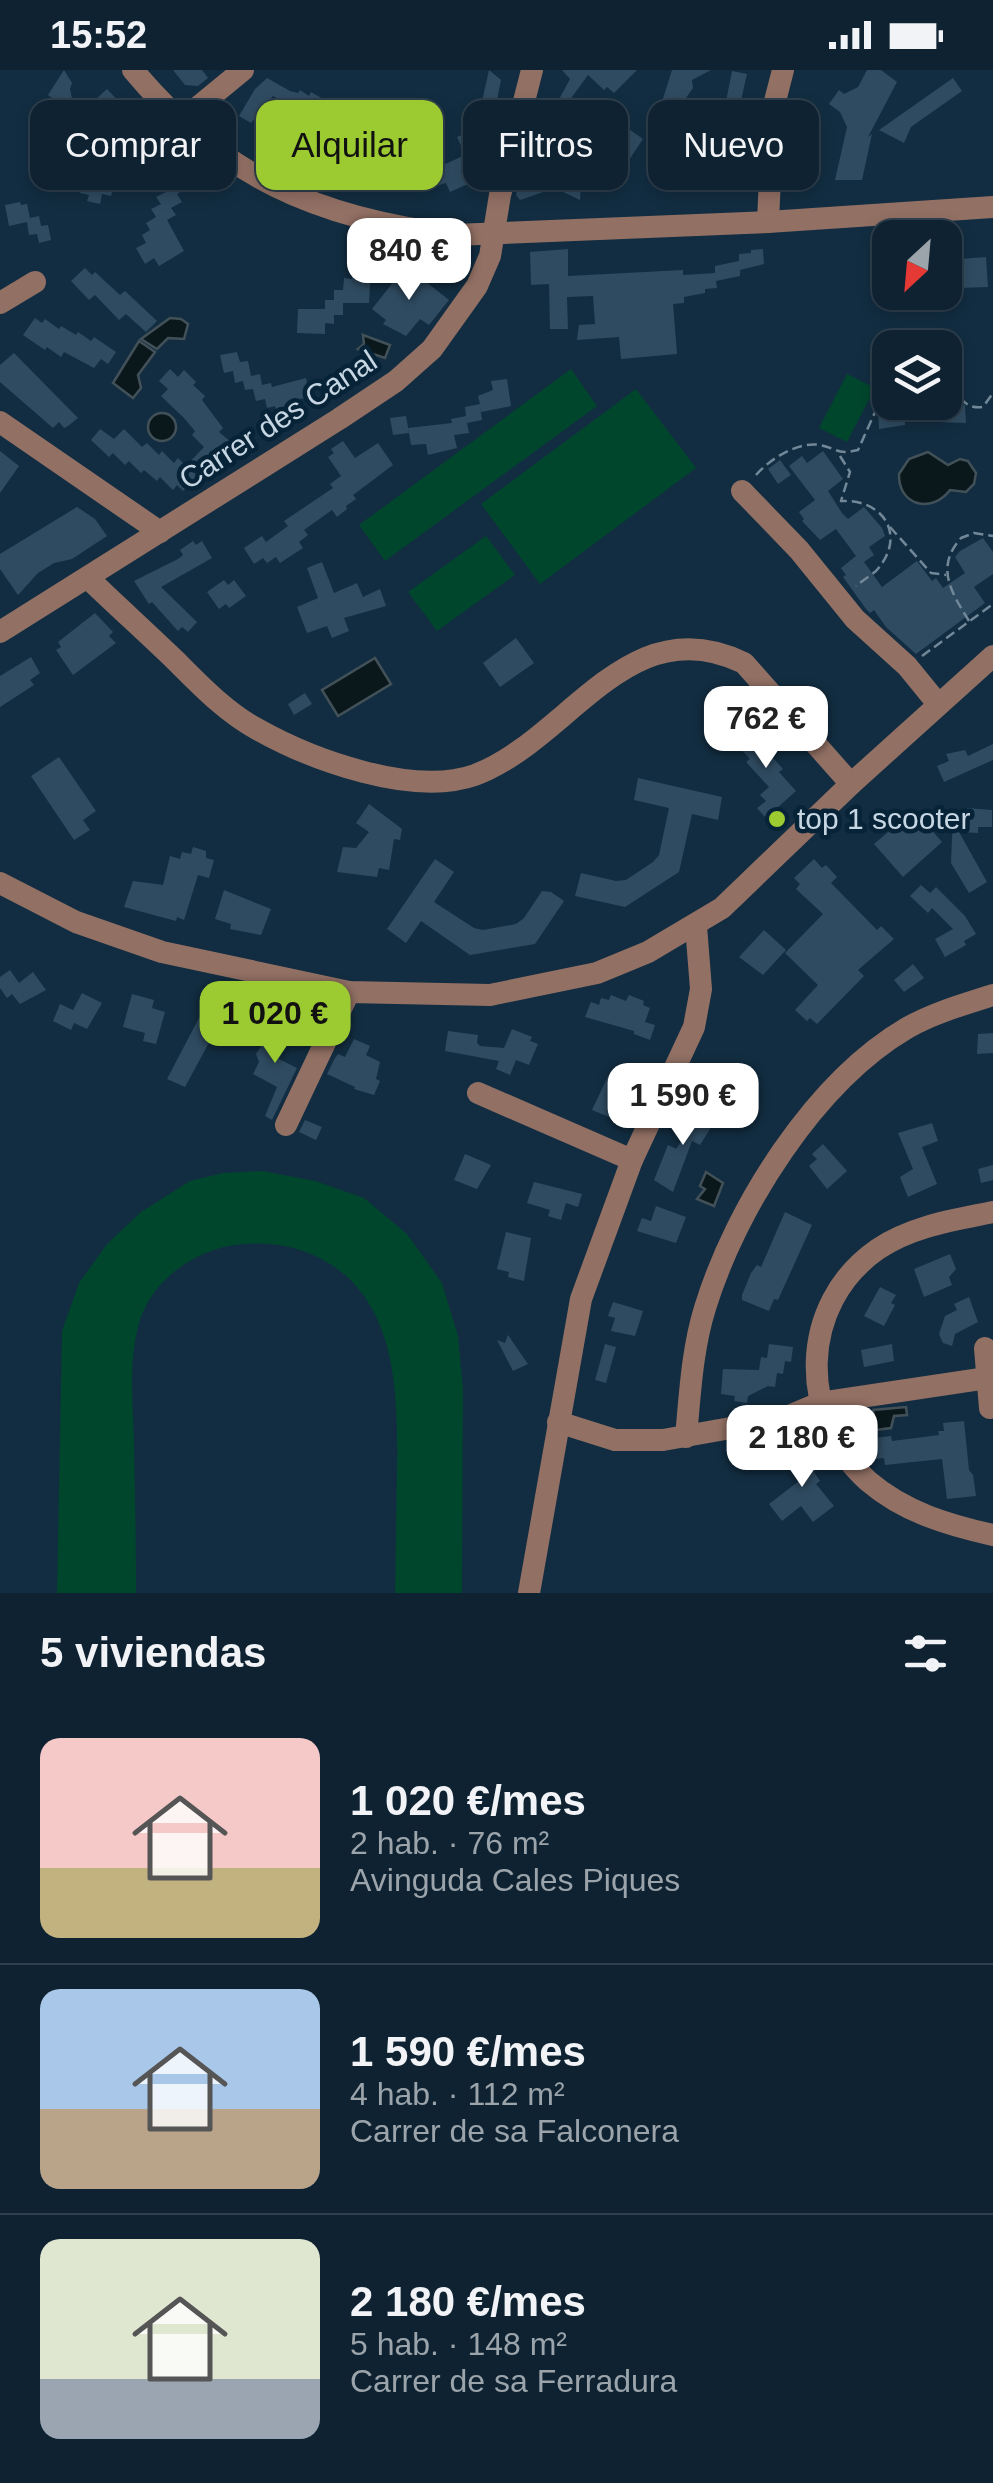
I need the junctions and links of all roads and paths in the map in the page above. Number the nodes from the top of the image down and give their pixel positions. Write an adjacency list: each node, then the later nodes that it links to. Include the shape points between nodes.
1 (133, 70): 7 (street)
2 (243, 70): 8 (street)
3 (532, 70): 12 (street, Carrer des Canal)
4 (760, 70): 6 (street)
5 (783, 70): 6 (street)
6 (776, 96): 11 (street)
7 (161, 100)
8 (207, 100)
9 (236, 165): 12 (street, via 336,212 455,236)
10 (993, 207): 11 (street, via 935,220 794,228)
11 (768, 222): 12 (street)
12 (494, 232): 22 (street, Carrer des Canal, via 478,286 432,350 396,381)
13 (35, 282): 14 (street)
14 (0, 303)
15 (993, 393): 16 (path, via 983,407)
16 (962, 402)
17 (872, 419): 19 (path, via 858,450)
18 (0, 422): 22 (street)
19 (839, 454): 20 (path, via 820,445 786,452 766,463); 21 (path, via 850,472 841,501 860,500 880,510)
20 (742, 491): 26 (street)
21 (890, 526): 24 (path, via 930,574); 26 (path, via 888,549 876,570)
22 (160, 532): 25 (street, Carrer des Canal)
23 (993, 536): 24 (path, via 961,538 946,563)
24 (947, 575): 28 (path)
25 (88, 578): 29 (street, Carrer des Canal); 35 (street, via 194,669 230,711 348,768 397,780 473,775 504,760 646,654 699,648 744,662)
26 (838, 598): 31 (street)
27 (993, 604): 28 (path)
28 (969, 621): 31 (path)
29 (0, 632)
30 (993, 656): 32 (street)
31 (908, 666): 34 (street)
32 (970, 677): 33 (street); 34 (street)
33 (993, 686)
34 (938, 704): 35 (street)
35 (851, 784): 37 (street)
36 (0, 884): 38 (street, via 76,922 162,952)
37 (696, 926): 38 (street, via 597,973 490,995); 42 (street, via 701,989 694,1027)
38 (349, 992): 41 (street)
39 (993, 995): 49 (street, via 909,1026 871,1053 789,1142 736,1235 704,1310)
40 (478, 1093): 42 (street)
41 (286, 1125)
42 (632, 1160): 48 (street, via 581,1299)
43 (993, 1212): 46 (street, via 929,1224 877,1250 843,1284 820,1322)
44 (985, 1348): 45 (street)
45 (987, 1378): 46 (street); 47 (street)
46 (820, 1403): 49 (street, via 782,1420); 50 (street, via 838,1444 867,1480 904,1506)
47 (990, 1408)
48 (558, 1422): 49 (street, via 616,1440); 51 (street)
49 (686, 1437)
50 (993, 1535)
51 (529, 1593)

